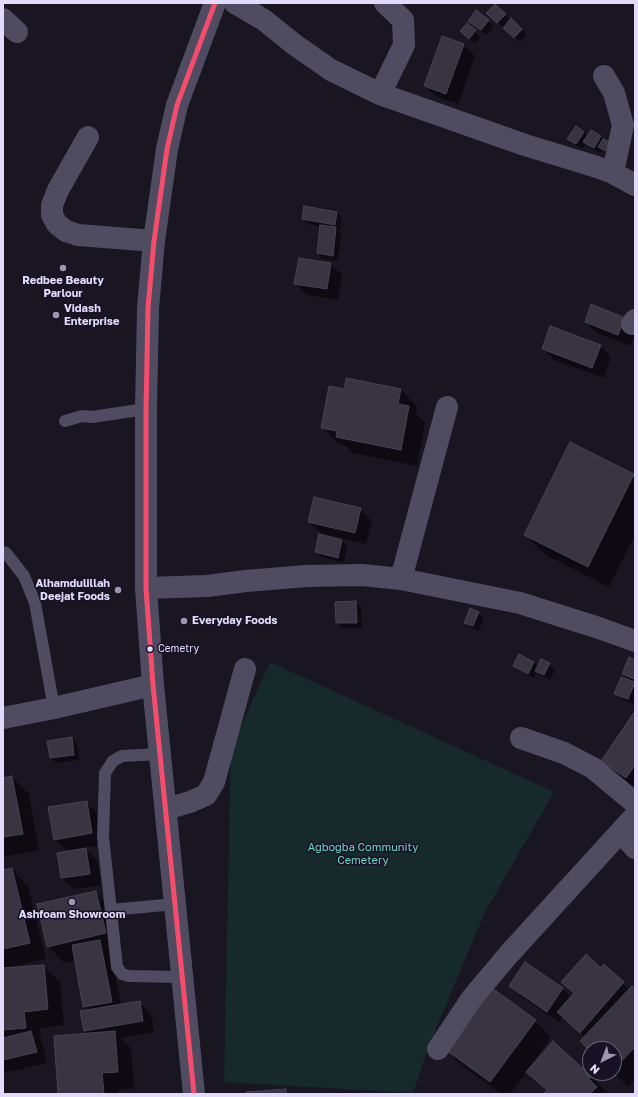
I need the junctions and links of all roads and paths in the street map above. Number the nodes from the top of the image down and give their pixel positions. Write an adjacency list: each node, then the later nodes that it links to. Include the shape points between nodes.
1 (215, 3): 9 (street, via 177,105 167,149)
2 (235, 3): 5 (street, via 264,20 331,70)
3 (385, 3): 5 (street, via 403,20 404,45)
4 (604, 76): 7 (street, via 614,93 623,125)
5 (380, 94): 7 (street, via 524,145)
6 (88, 138): 9 (street, via 52,204 52,215 57,224 66,231 78,235)
7 (613, 173): 8 (street)
8 (635, 185)
9 (154, 241): 11 (street, via 148,308)
10 (447, 407): 14 (street)
11 (146, 409): 12 (lane, via 92,417 82,416); 15 (street)
12 (65, 421)
13 (3, 552): 19 (lane, via 24,576 35,603)
14 (401, 579): 15 (street, via 362,575 306,576 207,586); 16 (street, via 520,603)
15 (146, 588): 18 (street)
16 (635, 642)
17 (245, 669): 24 (street, via 214,782 206,795)
18 (154, 685): 19 (street); 22 (street)
19 (54, 708): 20 (street)
20 (3, 718)
21 (522, 738): 23 (street, via 564,753 593,768)
22 (160, 754): 24 (street); 28 (lane, via 122,756 113,761 105,772 103,837)
23 (635, 803)
24 (166, 809): 27 (street)
25 (635, 816): 26 (street)
26 (628, 840): 30 (street, via 509,954 472,998)
27 (175, 904): 28 (lane); 29 (street)
28 (111, 910): 29 (lane, via 117,967 122,974)
29 (182, 977): 31 (street)
30 (438, 1049)
31 (194, 1094)

